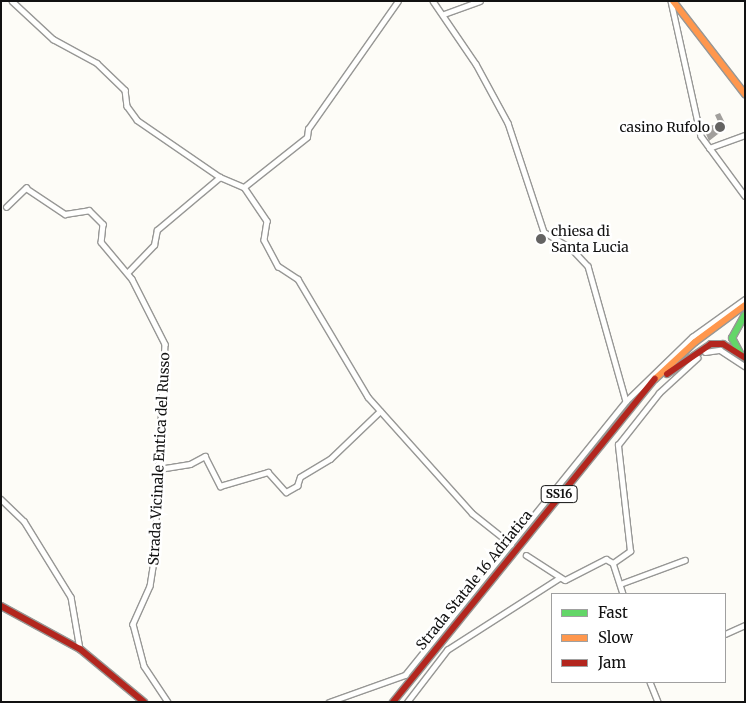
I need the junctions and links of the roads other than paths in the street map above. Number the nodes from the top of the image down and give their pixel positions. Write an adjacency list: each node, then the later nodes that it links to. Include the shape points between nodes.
1 (12, 1): 10 (street, via 53,39 97,63 125,90 127,106 138,120)
2 (398, 1): 11 (street, via 308,128 307,137)
3 (433, 1): 6 (street)
4 (480, 1): 6 (street)
5 (672, 1): 7 (main road); 9 (street, via 701,136)
6 (444, 14): 22 (street, via 508,122 544,232 572,249 588,266)
7 (745, 94)
8 (745, 135): 9 (street)
9 (709, 148): 12 (street)
10 (220, 177): 11 (street); 14 (street, via 158,230 154,245)
11 (244, 187): 23 (street, via 267,221 264,240 278,266 298,279)
12 (745, 196)
13 (6, 207): 14 (street, Strada Vicinale Entica del Russo, via 26,188 65,214 87,208 103,224 101,242)
14 (127, 273): 24 (street, Strada Vicinale Entica del Russo, via 165,344)
15 (745, 299): 22 (street, via 692,337)
16 (745, 305): 41 (main road, Strada Statale 16 Adriatica / SS16, via 695,342 640,395)
17 (745, 311): 21 (main road, Strada Statale 16 Adriatica / SS16)
18 (745, 316): 19 (main road, via 732,338)
19 (743, 357): 21 (main road, via 723,344 710,344)
20 (745, 366): 29 (street, via 720,350 706,351 659,393 622,439 617,452 630,551)
21 (667, 374): 42 (main road, Strada Statale 16 Adriatica / SS16, via 628,416)
22 (626, 401): 26 (street)
23 (380, 411): 24 (street, via 330,460 300,477 297,486 286,492 268,472 220,486 204,456 190,464); 26 (street, via 472,513)
24 (159, 469): 39 (street, Strada Vicinale Entica del Russo, via 152,578 133,624 144,666)
25 (1, 499): 36 (street, via 24,521 71,597)
26 (511, 544): 40 (street, via 405,675)
27 (526, 555): 30 (street)
28 (685, 560): 31 (street)
29 (613, 563): 30 (street, via 600,560 572,578); 31 (street)
30 (559, 578): 43 (street, via 447,650)
31 (620, 584): 32 (street)
32 (623, 593)
33 (1, 606): 36 (main road)
34 (745, 625): 35 (street)
35 (726, 634)
36 (80, 649): 38 (main road)
37 (650, 683): 44 (street)
38 (144, 702)
39 (168, 702)
40 (329, 702)
41 (392, 702)
42 (399, 702)
43 (407, 702)
44 (658, 702)

